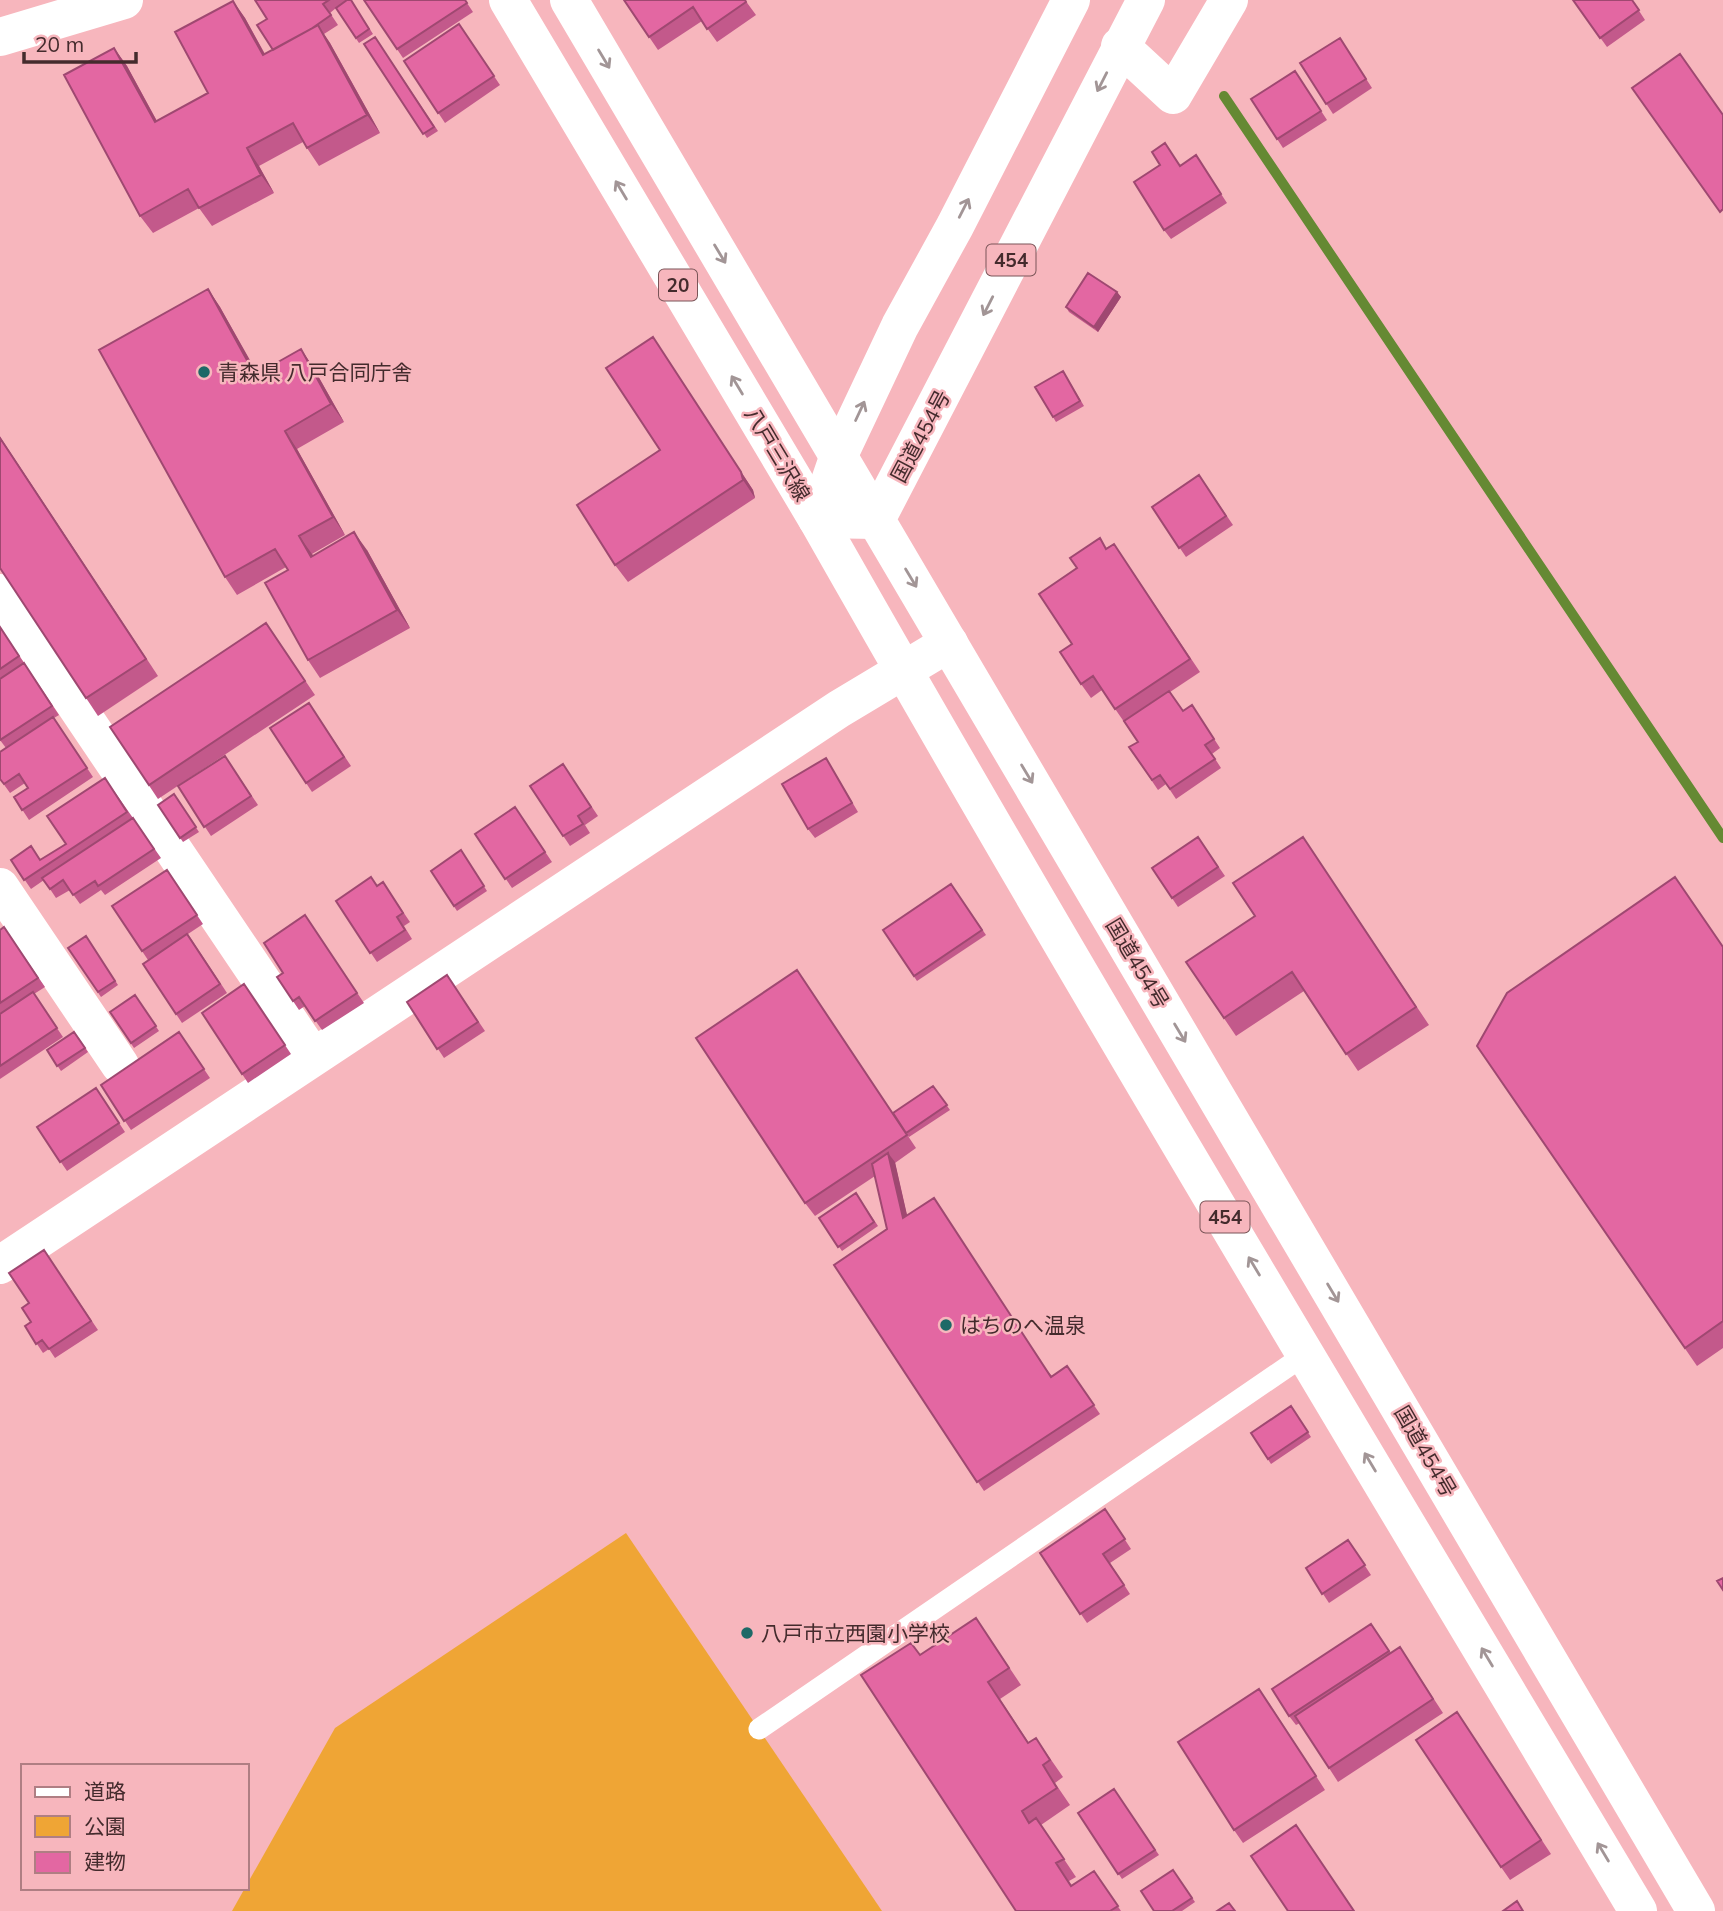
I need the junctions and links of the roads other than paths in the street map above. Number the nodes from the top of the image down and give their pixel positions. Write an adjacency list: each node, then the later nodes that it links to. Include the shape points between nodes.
1 (124, 0): 7 (main road)
2 (508, 0): 10 (main road, 八戸三沢線 / 20, one-way to 2)
3 (569, 0): 9 (main road, 20, one-way to 9)
4 (1071, 0): 9 (main road, one-way to 4, via 900,326)
5 (1146, 0): 8 (main road, 国道454号 / 454)
6 (1229, 0): 8 (main road, via 1173,95)
7 (0, 37)
8 (1120, 46): 11 (main road, 国道454号 / 454, one-way to 11)
9 (839, 455): 10 (main road); 11 (main road, 20)
10 (817, 519): 11 (main road, 八戸三沢線); 14 (main road, 454)
11 (876, 520): 13 (main road, 国道454号 / 454, one-way to 13)
12 (0, 593): 16 (main road)
13 (949, 643): 14 (main road); 22 (main road, 国道454号 / 454, one-way to 22)
14 (903, 672): 16 (main road, via 839,709); 19 (main road, 454, one-way to 14)
15 (0, 887): 17 (main road)
16 (313, 1058): 18 (main road)
17 (120, 1065)
18 (0, 1265)
19 (1306, 1354): 20 (lane); 21 (main road, 454, one-way to 19)
20 (759, 1729)
21 (1638, 1911)
22 (1696, 1911)

